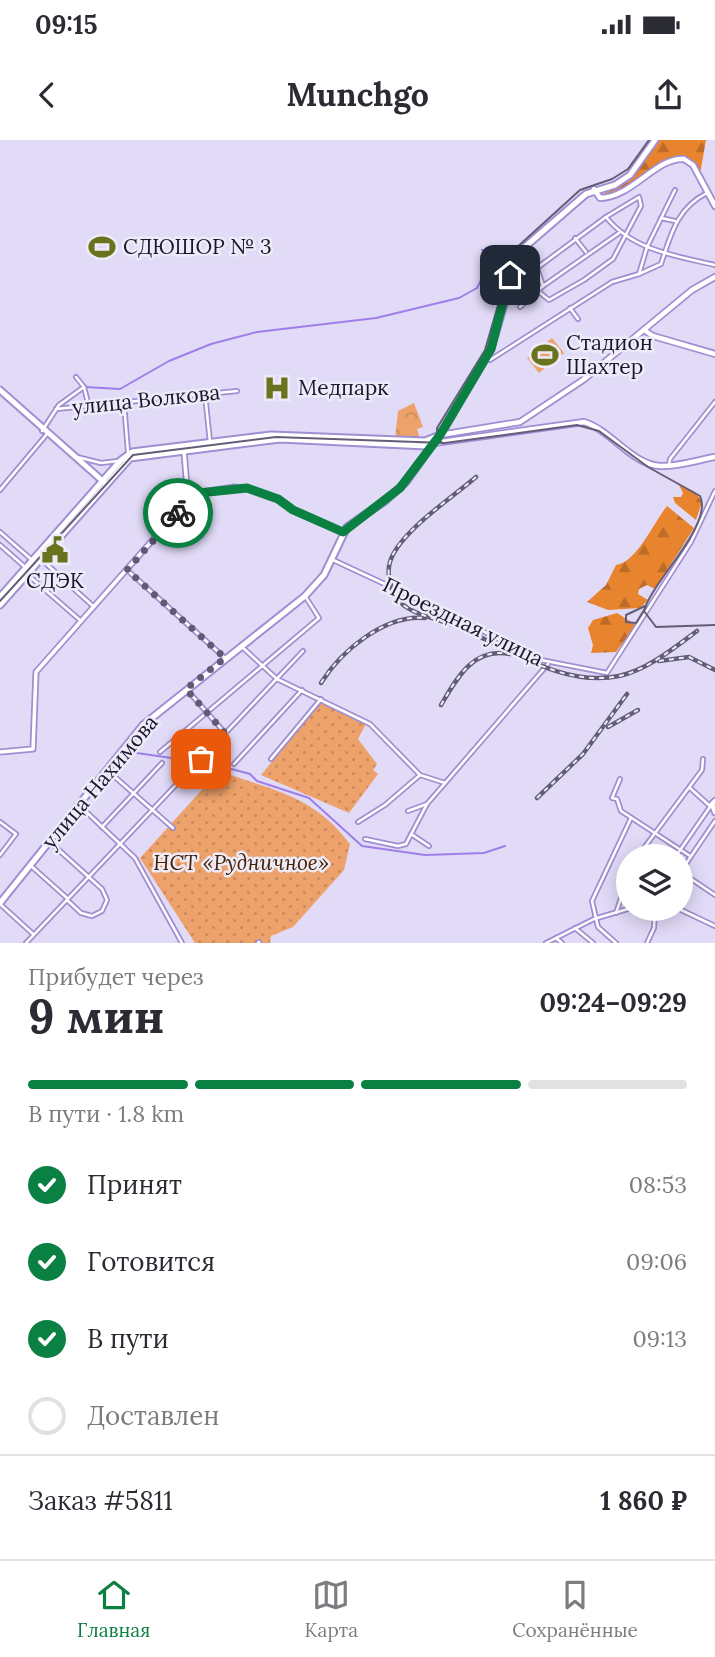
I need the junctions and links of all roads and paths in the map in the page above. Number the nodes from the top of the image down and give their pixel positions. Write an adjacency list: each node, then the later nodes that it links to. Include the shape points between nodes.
1 (654, 140): 2 (main road, улица Нахимова, via 622,178)
2 (594, 189): 4 (main road, via 600,198 614,195 680,159 691,163); 40 (main road, улица Нахимова, via 517,251 486,355)
3 (675, 190): 7 (street)
4 (708, 192): 5 (main road); 8 (street, via 689,203)
5 (715, 206)
6 (606, 217): 9 (street); 10 (street, via 639,197 640,206); 11 (street)
7 (661, 218): 8 (street); 12 (street)
8 (676, 221): 13 (street)
9 (619, 233): 10 (street); 14 (street)
10 (626, 236): 12 (street); 20 (street, via 613,259 584,281 549,300)
11 (575, 238): 14 (street); 19 (street, via 537,268)
12 (648, 247): 13 (street); 17 (street)
13 (664, 252): 15 (street); 17 (street, via 661,264)
14 (587, 253): 19 (street)
15 (715, 265)
16 (522, 273): 21 (street)
17 (639, 274): 23 (street, via 612,282)
18 (715, 277): 25 (main road, via 692,290)
19 (543, 286): 20 (street)
20 (539, 292): 21 (street)
21 (530, 298): 22 (street)
22 (520, 307)
23 (570, 308): 24 (street); 27 (street)
24 (578, 319)
25 (645, 330): 26 (main road); 37 (main road, via 583,380)
26 (715, 354)
27 (490, 360)
28 (76, 377): 29 (street, улица Волкова)
29 (84, 387): 35 (street); 36 (street, улица Волкова)
30 (237, 391): 32 (street, улица Волкова)
31 (0, 392): 39 (main road)
32 (205, 394): 34 (street, улица Волкова); 42 (street)
33 (715, 402): 49 (street)
34 (124, 403): 35 (street, улица Волкова); 45 (street)
35 (89, 407): 36 (street, улица Волкова)
36 (56, 409): 39 (street, улица Волкова)
37 (517, 423): 38 (main road); 40 (main road)
38 (520, 429): 43 (main road); 49 (main road, via 584,422 601,428 646,462)
39 (45, 432): 46 (main road); 50 (main road); 51 (street, улица Волкова)
40 (439, 435): 41 (main road); 43 (main road, улица Нахимова)
41 (425, 441): 42 (main road, via 280,435); 43 (main road)
42 (210, 442): 44 (main road)
43 (434, 443): 44 (main road, via 280,439); 55 (main road, улица Нахимова, via 400,488)
44 (183, 448): 45 (main road); 50 (main road, via 130,458); 53 (street)
45 (129, 453): 48 (main road)
46 (72, 454): 48 (street, via 102,463); 50 (main road)
47 (715, 457): 49 (main road)
48 (121, 460): 50 (main road)
49 (669, 465)
50 (104, 484): 57 (main road)
51 (0, 490)
52 (715, 491): 69 (street, Проездная улица, via 674,568 609,671)
53 (189, 496): 55 (street, via 247,488); 59 (street)
54 (0, 532): 57 (street)
55 (343, 532): 58 (main road, улица Нахимова)
56 (0, 545): 60 (street)
57 (36, 558): 60 (main road); 64 (street)
58 (331, 559): 61 (main road, улица Нахимова); 69 (street, Проездная улица)
59 (127, 570): 64 (street); 68 (street)
60 (25, 571): 62 (main road); 63 (main road); 65 (street)
61 (305, 596): 66 (main road, улица Нахимова); 70 (street, via 319,618)
62 (0, 597)
63 (0, 605)
64 (94, 607): 65 (street)
65 (82, 621): 77 (street, via 34,675 33,750)
66 (241, 646): 68 (main road, улица Нахимова); 70 (street)
67 (303, 651): 71 (street)
68 (225, 658): 72 (main road, улица Нахимова)
69 (548, 664): 88 (street)
70 (263, 667): 71 (street); 75 (street)
71 (277, 679): 73 (street); 76 (street)
72 (186, 689): 75 (street); 85 (main road, улица Нахимова, via 143,724)
73 (302, 690): 74 (street); 83 (street)
74 (321, 699): 80 (street); 86 (street, via 370,724)
75 (207, 713): 76 (street); 78 (street)
76 (225, 733): 79 (street)
77 (0, 751)
78 (160, 752)
79 (201, 759)
80 (271, 759)
81 (703, 759): 89 (street, via 702,770)
82 (162, 763): 90 (street)
83 (234, 764)
84 (191, 769): 94 (street)
85 (107, 770): 90 (street); 93 (main road, улица Нахимова)
86 (420, 775): 88 (street); 100 (street)
87 (620, 779): 97 (street, via 612,798)
88 (445, 783): 91 (street)
89 (689, 787): 92 (street); 103 (street)
90 (132, 793): 94 (street); 101 (street)
91 (427, 804): 95 (street); 104 (street)
92 (713, 804): 96 (main road); 110 (street)
93 (78, 805): 101 (street); 106 (main road, улица Нахимова)
94 (151, 810): 102 (street); 107 (street)
95 (408, 811)
96 (715, 812)
97 (631, 818): 103 (street); 122 (street, via 593,898)
98 (715, 821): 112 (street)
99 (0, 822): 113 (street, via 16,834)
100 (358, 822)
101 (102, 827): 107 (street)
102 (173, 828)
103 (654, 833): 108 (street); 109 (street)
104 (412, 835): 105 (street, via 398,846); 111 (street)
105 (365, 839)
106 (49, 841): 114 (main road, улица Нахимова); 115 (street)
107 (121, 844): 115 (street); 129 (street, via 135,858)
108 (646, 844)
109 (671, 844)
110 (685, 844)
111 (429, 846)
112 (693, 852)
113 (0, 855)
114 (30, 865): 118 (street); 119 (main road, улица Нахимова)
115 (89, 877): 118 (street); 118 (street, via 107,897 102,911 88,916)
116 (693, 879): 117 (street)
117 (715, 895)
118 (67, 899): 126 (street)
119 (0, 903): 126 (street)
120 (616, 913): 122 (street)
121 (693, 916): 124 (street)
122 (594, 919): 125 (street); 133 (street)
123 (654, 921): 134 (street)
124 (715, 926)
125 (575, 928): 127 (street); 132 (street)
126 (33, 934): 128 (street)
127 (556, 938): 130 (street); 131 (street)
128 (26, 943)
129 (182, 943)
130 (546, 943)
131 (562, 943)
132 (593, 943)
133 (616, 943)
134 (647, 943)

